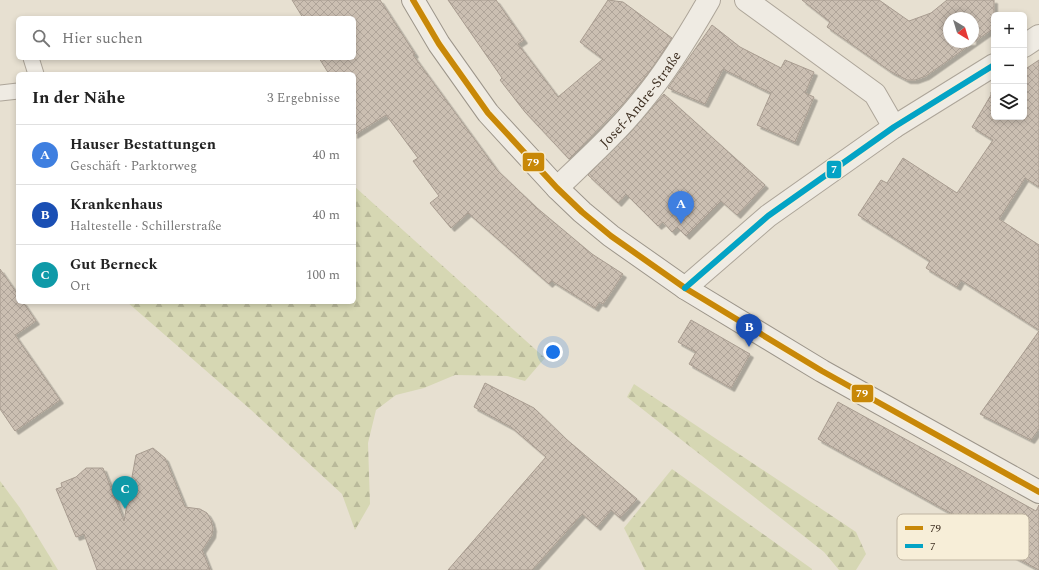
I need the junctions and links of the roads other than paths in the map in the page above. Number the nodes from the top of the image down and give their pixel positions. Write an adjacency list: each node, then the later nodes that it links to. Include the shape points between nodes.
1 (413, 0): 12 (street, via 439,44 488,113)
2 (709, 0): 12 (street, Josef-Andre-Straße, via 690,33 642,102 605,143)
3 (746, 0): 11 (street, via 875,94)
4 (1039, 36): 5 (street)
5 (1027, 44)
6 (32, 60): 8 (lane)
7 (991, 67): 11 (street)
8 (35, 72)
9 (16, 91): 10 (lane)
10 (0, 93)
11 (894, 127): 13 (street, via 768,216)
12 (557, 188): 13 (street, via 611,236)
13 (685, 288): 14 (street, via 822,371)
14 (1039, 492)

